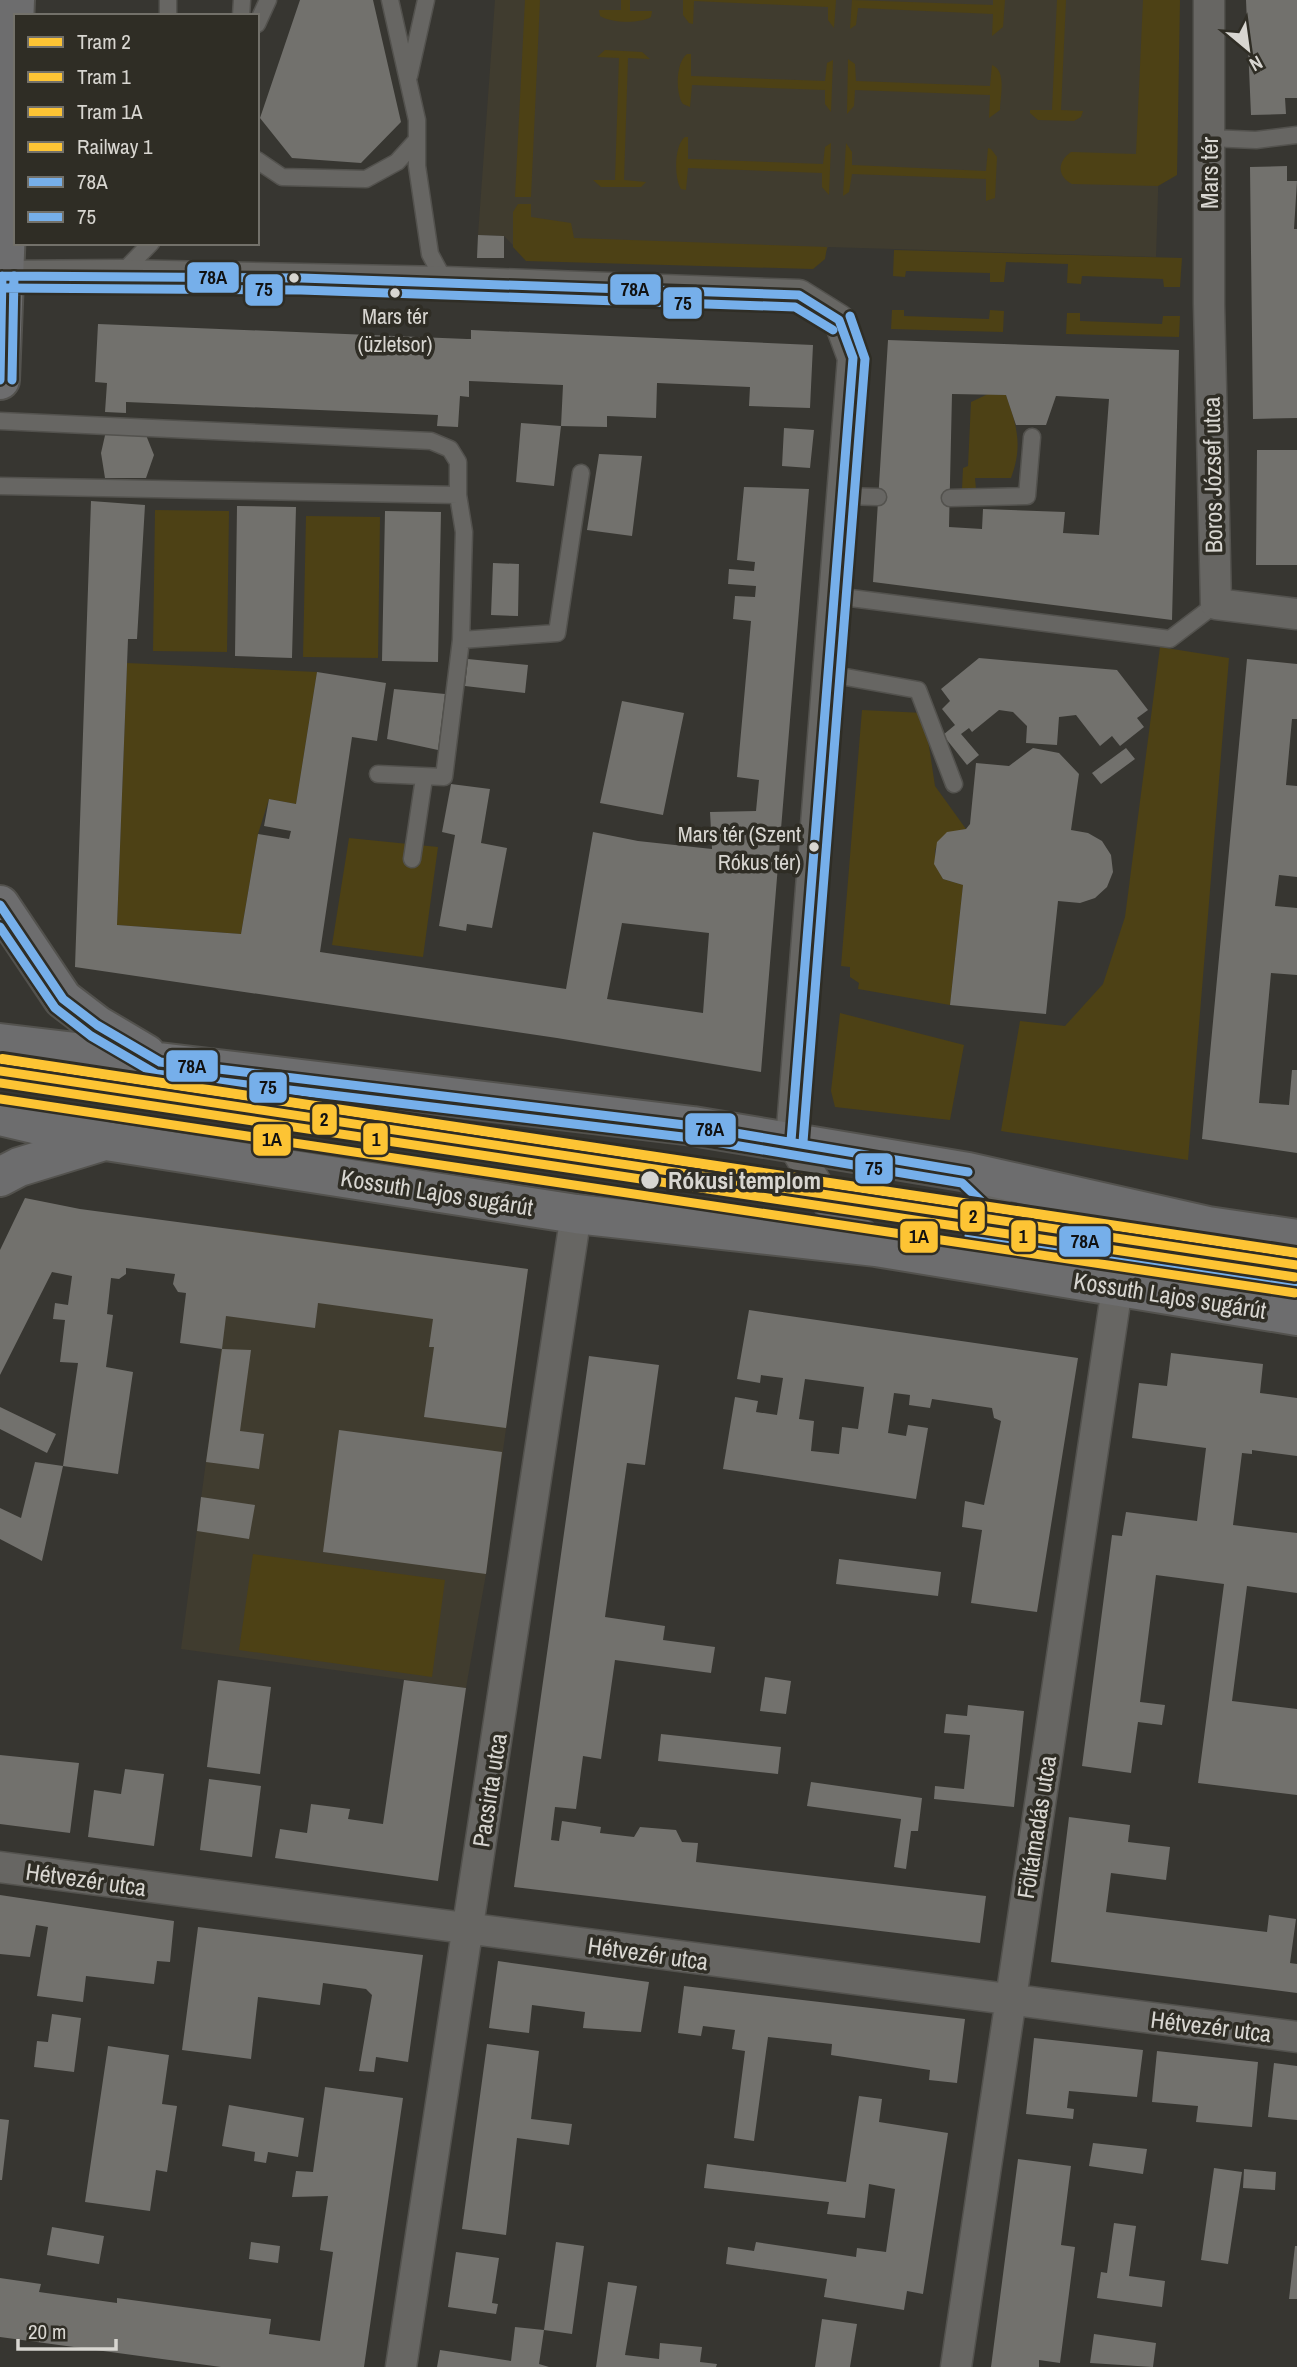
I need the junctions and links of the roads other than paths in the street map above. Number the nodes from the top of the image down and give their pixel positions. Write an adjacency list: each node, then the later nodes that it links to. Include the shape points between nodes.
1 (268, 0): 6 (lane)
2 (390, 0): 7 (lane)
3 (426, 0): 7 (lane)
4 (1209, 0): 9 (street, Mars tér)
5 (14, 20): 14 (main road)
6 (259, 20)
7 (408, 80): 10 (lane)
8 (1297, 135): 9 (lane, via 1256,141)
9 (1209, 138): 16 (street, Mars tér)
10 (417, 140): 11 (lane, via 397,162 366,179 282,177); 15 (lane, via 430,254)
11 (259, 161)
12 (149, 245): 13 (lane)
13 (120, 275): 14 (street); 15 (street)
14 (1, 276): 17 (main road)
15 (444, 282): 23 (street, via 799,295 839,320 853,358)
16 (1209, 345): 26 (street, Boros József utca)
17 (0, 380)
18 (0, 421): 22 (lane, via 431,441 450,449 458,462)
19 (1032, 437): 25 (lane, via 1027,496)
20 (581, 472): 29 (lane, via 557,633)
21 (0, 486): 22 (lane)
22 (458, 495): 29 (lane, via 464,532)
23 (843, 496): 24 (lane); 27 (street)
24 (878, 497)
25 (950, 498)
26 (1216, 604): 27 (lane, via 1170,639); 28 (street)
27 (834, 608): 30 (street)
28 (1297, 614)
29 (461, 640): 32 (lane, via 444,777)
30 (829, 674): 33 (lane, via 918,690); 41 (street)
31 (378, 774): 32 (lane)
32 (424, 778): 34 (lane)
33 (954, 784)
34 (412, 859)
35 (0, 905): 37 (main road, via 63,999)
36 (0, 1043): 37 (main road)
37 (160, 1062): 41 (main road)
38 (0, 1078): 44 (lane, Kossuth Lajos sugárút)
39 (0, 1116): 40 (main road, Kossuth Lajos sugárút)
40 (106, 1140): 43 (main road); 45 (main road, Kossuth Lajos sugárút)
41 (791, 1141): 42 (main road); 44 (street)
42 (968, 1172): 46 (lane); 47 (main road, via 1208,1226)
43 (0, 1177)
44 (828, 1203): 46 (lane, Kossuth Lajos sugárút); 48 (street)
45 (576, 1214): 48 (main road, Kossuth Lajos sugárút); 53 (street, Pacsirta utca)
46 (1032, 1233): 49 (lane, Kossuth Lajos sugárút)
47 (1297, 1240)
48 (876, 1248): 50 (main road, Kossuth Lajos sugárút)
49 (1297, 1273)
50 (1117, 1288): 51 (main road, Kossuth Lajos sugárút); 54 (street, Föltámadás utca)
51 (1297, 1316)
52 (0, 1867): 53 (street, Hétvezér utca)
53 (468, 1929): 54 (street, Hétvezér utca); 56 (street, Pacsirta utca)
54 (1010, 2000): 55 (street, Hétvezér utca); 57 (street, Föltámadás utca)
55 (1297, 2037)
56 (401, 2367)
57 (956, 2367)

